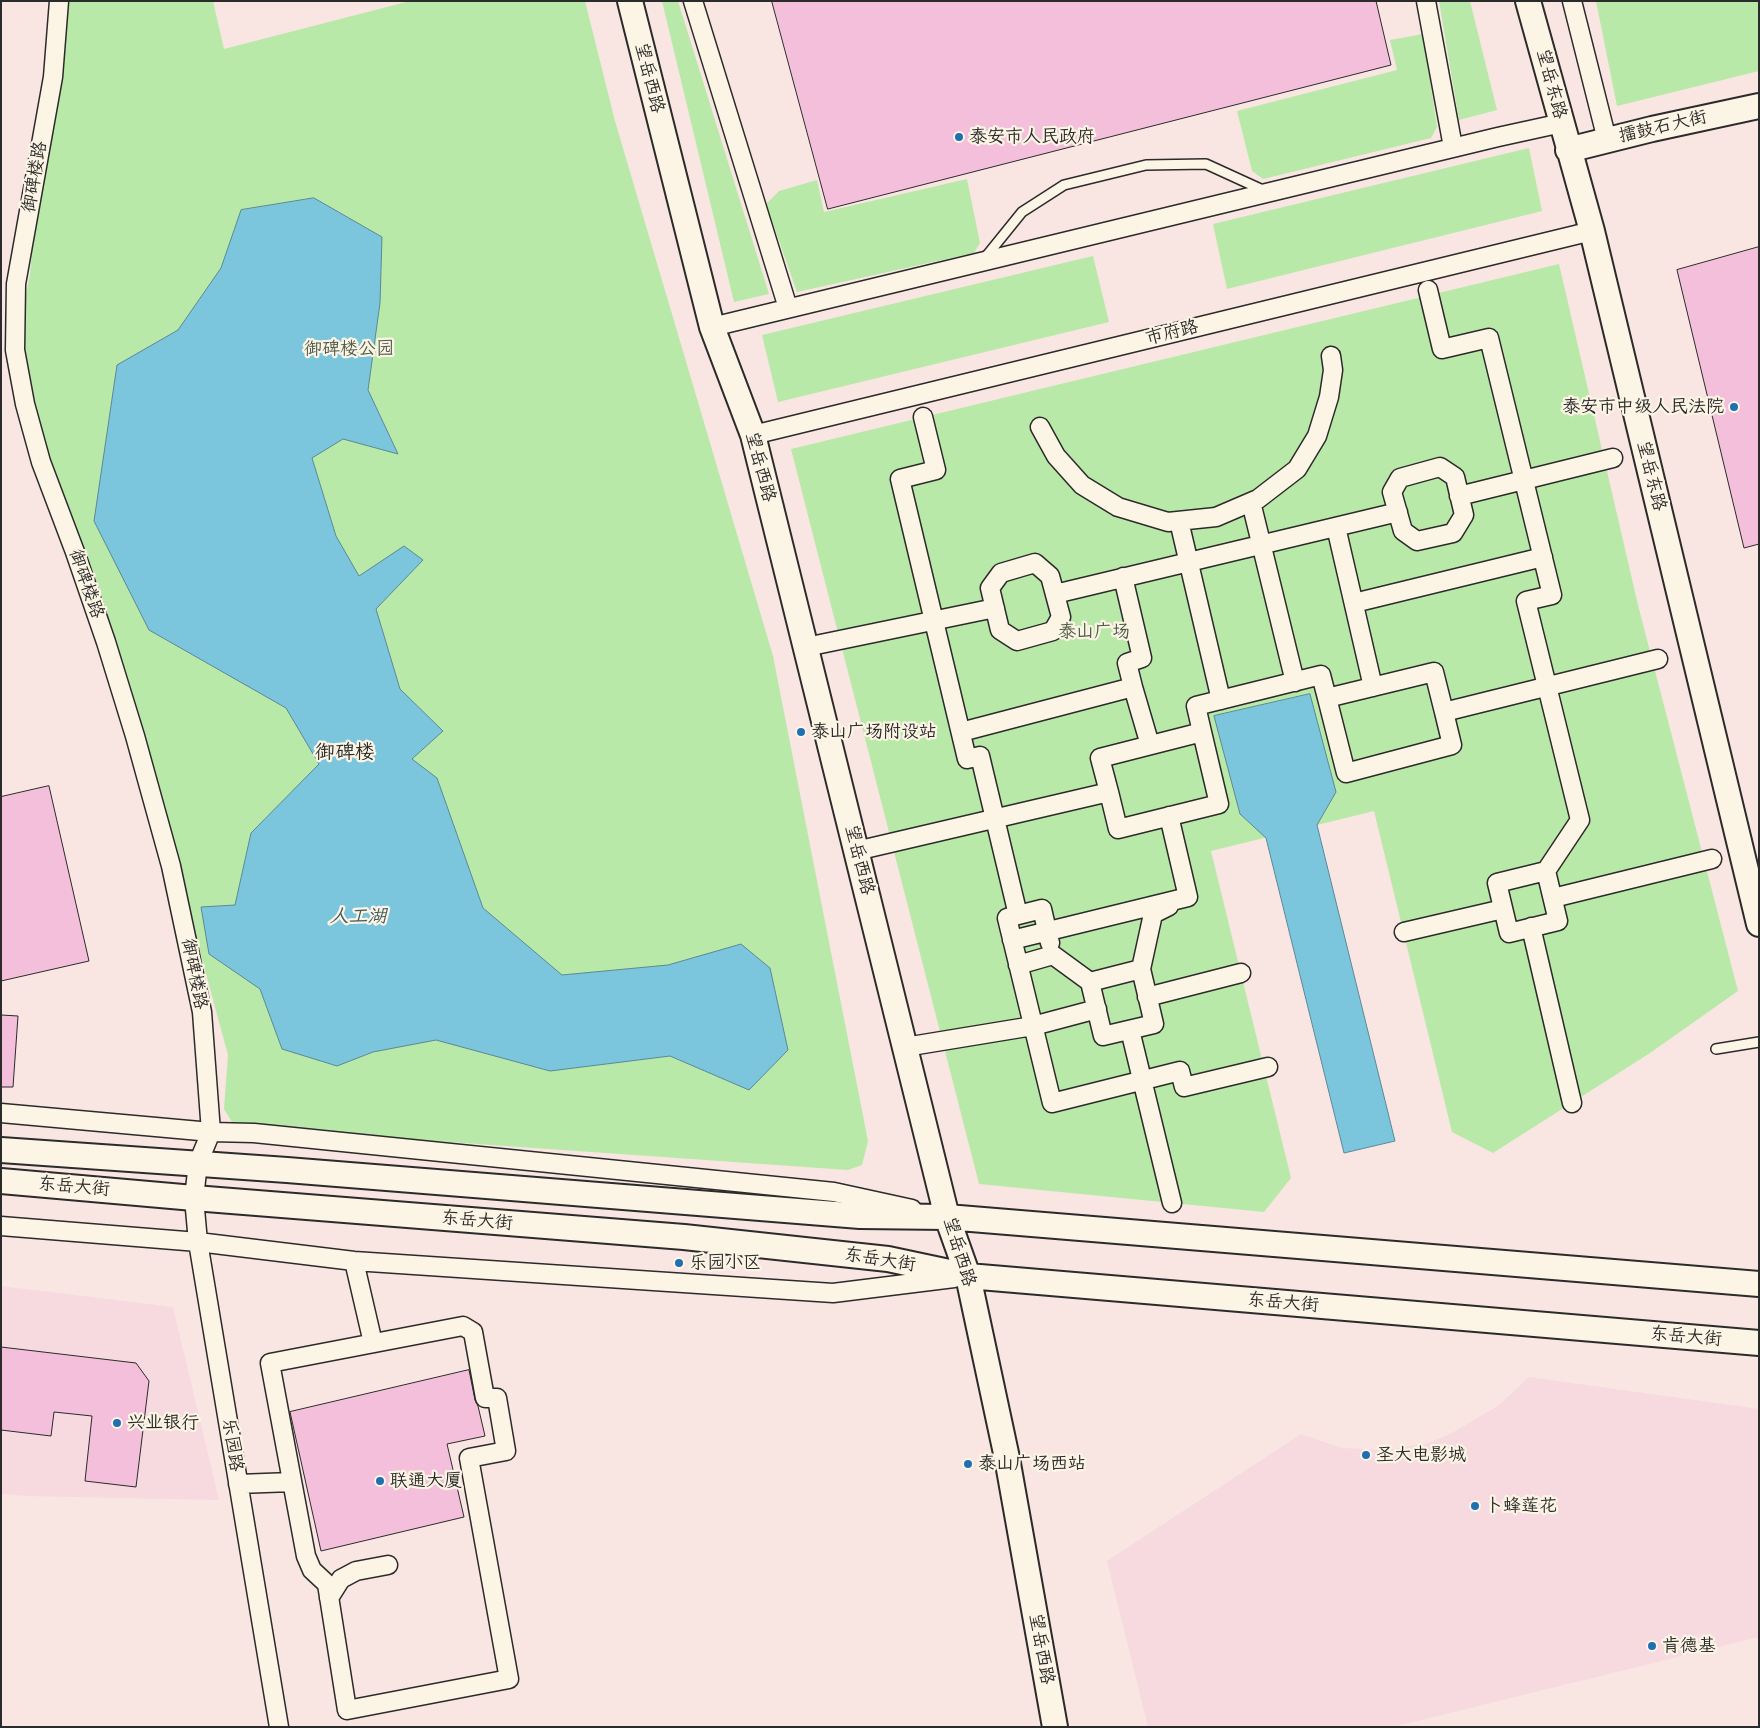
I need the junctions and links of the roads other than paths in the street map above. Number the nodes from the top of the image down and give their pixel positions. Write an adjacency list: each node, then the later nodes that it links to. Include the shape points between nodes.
1 (59, 1): 80 (street, 御碑楼路, via 53,77 16,284 15,350 41,462 106,642 171,866 202,1012)
2 (630, 1): 17 (main road, 望岳西路)
3 (693, 1): 16 (street)
4 (1426, 1): 10 (street)
5 (1528, 1): 8 (main road, 望岳东路)
6 (1572, 1): 9 (street)
7 (1759, 106): 9 (main road, 擂鼓石大街)
8 (1562, 123): 10 (street); 11 (main road, 望岳东路)
9 (1607, 140): 11 (main road, 擂鼓石大街)
10 (1453, 148): 12 (street)
11 (1568, 150): 13 (main road, 望岳东路)
12 (1267, 192): 14 (street); 14 (lane, via 1206,164 1146,164 1064,185 1022,212)
13 (1592, 231): 21 (street, 市府路); 59 (main road, 望岳东路)
14 (982, 262): 16 (street)
15 (1428, 290): 23 (street, via 1442,349 1489,338)
16 (788, 308): 17 (street)
17 (712, 327): 21 (main road, 望岳西路)
18 (1331, 356): 25 (street, via 1333,370 1329,397 1318,436 1297,469)
19 (923, 417): 36 (street, via 936,470 900,479)
20 (1040, 428): 27 (street, via 1056,456 1082,485 1118,506 1168,522)
21 (753, 435): 37 (main road, 望岳西路)
22 (1614, 458): 23 (street)
23 (1524, 480): 24 (street); 30 (street)
24 (1459, 496): 26 (street, via 1464,515 1453,533 1417,542 1403,531); 26 (street, via 1454,477 1440,467 1400,478 1392,492)
25 (1251, 502): 27 (street, via 1216,517); 29 (street)
26 (1398, 512): 28 (street)
27 (1180, 521): 31 (street)
28 (1336, 527): 29 (street); 34 (street)
29 (1262, 544): 31 (street); 39 (street)
30 (1543, 557): 34 (street); 40 (street, via 1552,595 1526,601)
31 (1189, 561): 32 (street); 44 (street)
32 (1123, 577): 33 (street); 41 (street, via 1142,658 1127,663)
33 (1055, 594): 35 (street, via 1050,576 1035,563 1001,573 990,588); 35 (street, via 1061,617 1053,631 1016,641 1000,630)
34 (1354, 603): 42 (street)
35 (995, 608): 36 (street)
36 (934, 621): 37 (street); 46 (street)
37 (806, 647): 52 (main road, 望岳西路)
38 (1658, 659): 40 (street)
39 (1295, 682): 43 (street, via 1322,675); 44 (street)
40 (1547, 686): 45 (street); 54 (street, via 1580,820)
41 (1133, 687): 46 (street); 48 (street)
42 (1373, 687): 43 (street); 45 (street, via 1434,672)
43 (1327, 698): 45 (street, via 1346,773 1452,746)
44 (1221, 700): 47 (street, via 1196,706)
45 (1444, 712)
46 (961, 732): 51 (street, via 967,759 980,756)
47 (1202, 732): 48 (street); 50 (street, via 1219,804)
48 (1150, 745): 49 (street, via 1100,758)
49 (1109, 792): 50 (street, via 1118,829); 51 (street)
50 (1169, 816): 55 (street)
51 (995, 819): 52 (street); 58 (street)
52 (856, 851): 74 (main road, 望岳西路)
53 (1712, 859): 56 (street)
54 (1546, 872): 56 (street); 57 (street, via 1497,883)
55 (1188, 897): 61 (street); 66 (street, via 1153,914)
56 (1553, 898): 60 (street, via 1558,921)
57 (1503, 909): 60 (street, via 1509,933); 62 (street)
58 (1018, 915): 61 (street, via 1042,909); 63 (street, via 1007,918)
59 (1758, 915)
60 (1531, 927): 78 (street)
61 (1048, 932): 63 (street); 64 (street)
62 (1404, 932)
63 (1012, 940): 65 (street)
64 (1053, 955): 65 (street); 68 (street)
65 (1018, 965): 71 (street)
66 (1141, 969): 68 (street); 69 (street)
67 (1241, 972): 69 (street)
68 (1090, 982): 70 (street)
69 (1148, 997): 72 (street, via 1154,1024)
70 (1097, 1009): 71 (street); 72 (street, via 1103,1036)
71 (1033, 1026): 74 (street); 77 (street, via 1052,1103)
72 (1130, 1030): 77 (street)
73 (1759, 1042): 75 (lane)
74 (905, 1047): 86 (main road, 望岳西路)
75 (1716, 1049)
76 (1268, 1067): 77 (street, via 1184,1087 1180,1071)
77 (1142, 1081): 85 (street)
78 (1572, 1103)
79 (1, 1113): 80 (street)
80 (210, 1132): 82 (street, 御碑楼路); 86 (street, via 254,1133 834,1192)
81 (1, 1150): 82 (main road, 东岳大街)
82 (198, 1163): 84 (street, 乐园路); 86 (main road, 东岳大街, via 860,1216)
83 (1, 1181): 84 (main road, 东岳大街)
84 (194, 1198): 88 (street, 乐园路); 90 (main road, 东岳大街, via 684,1237 888,1259)
85 (1172, 1203)
86 (947, 1217): 90 (main road, 望岳西路); 91 (main road, 东岳大街)
87 (1, 1226): 88 (street)
88 (198, 1242): 89 (street); 95 (street, 乐园路)
89 (354, 1261): 90 (street, via 832,1294); 92 (street)
90 (968, 1276): 93 (main road, 东岳大街); 99 (main road, 望岳西路, via 1007,1458)
91 (1759, 1284)
92 (373, 1343): 94 (street, via 270,1363); 97 (street, via 463,1326 473,1332 485,1398 497,1398 506,1451 469,1458 509,1680 347,1710)
93 (1759, 1343)
94 (292, 1482): 95 (street); 97 (street, via 306,1556 312,1570 327,1584)
95 (238, 1484): 98 (street, 乐园路)
96 (388, 1565): 97 (street, via 356,1571 341,1579)
97 (329, 1598)
98 (279, 1727)
99 (1055, 1727)

